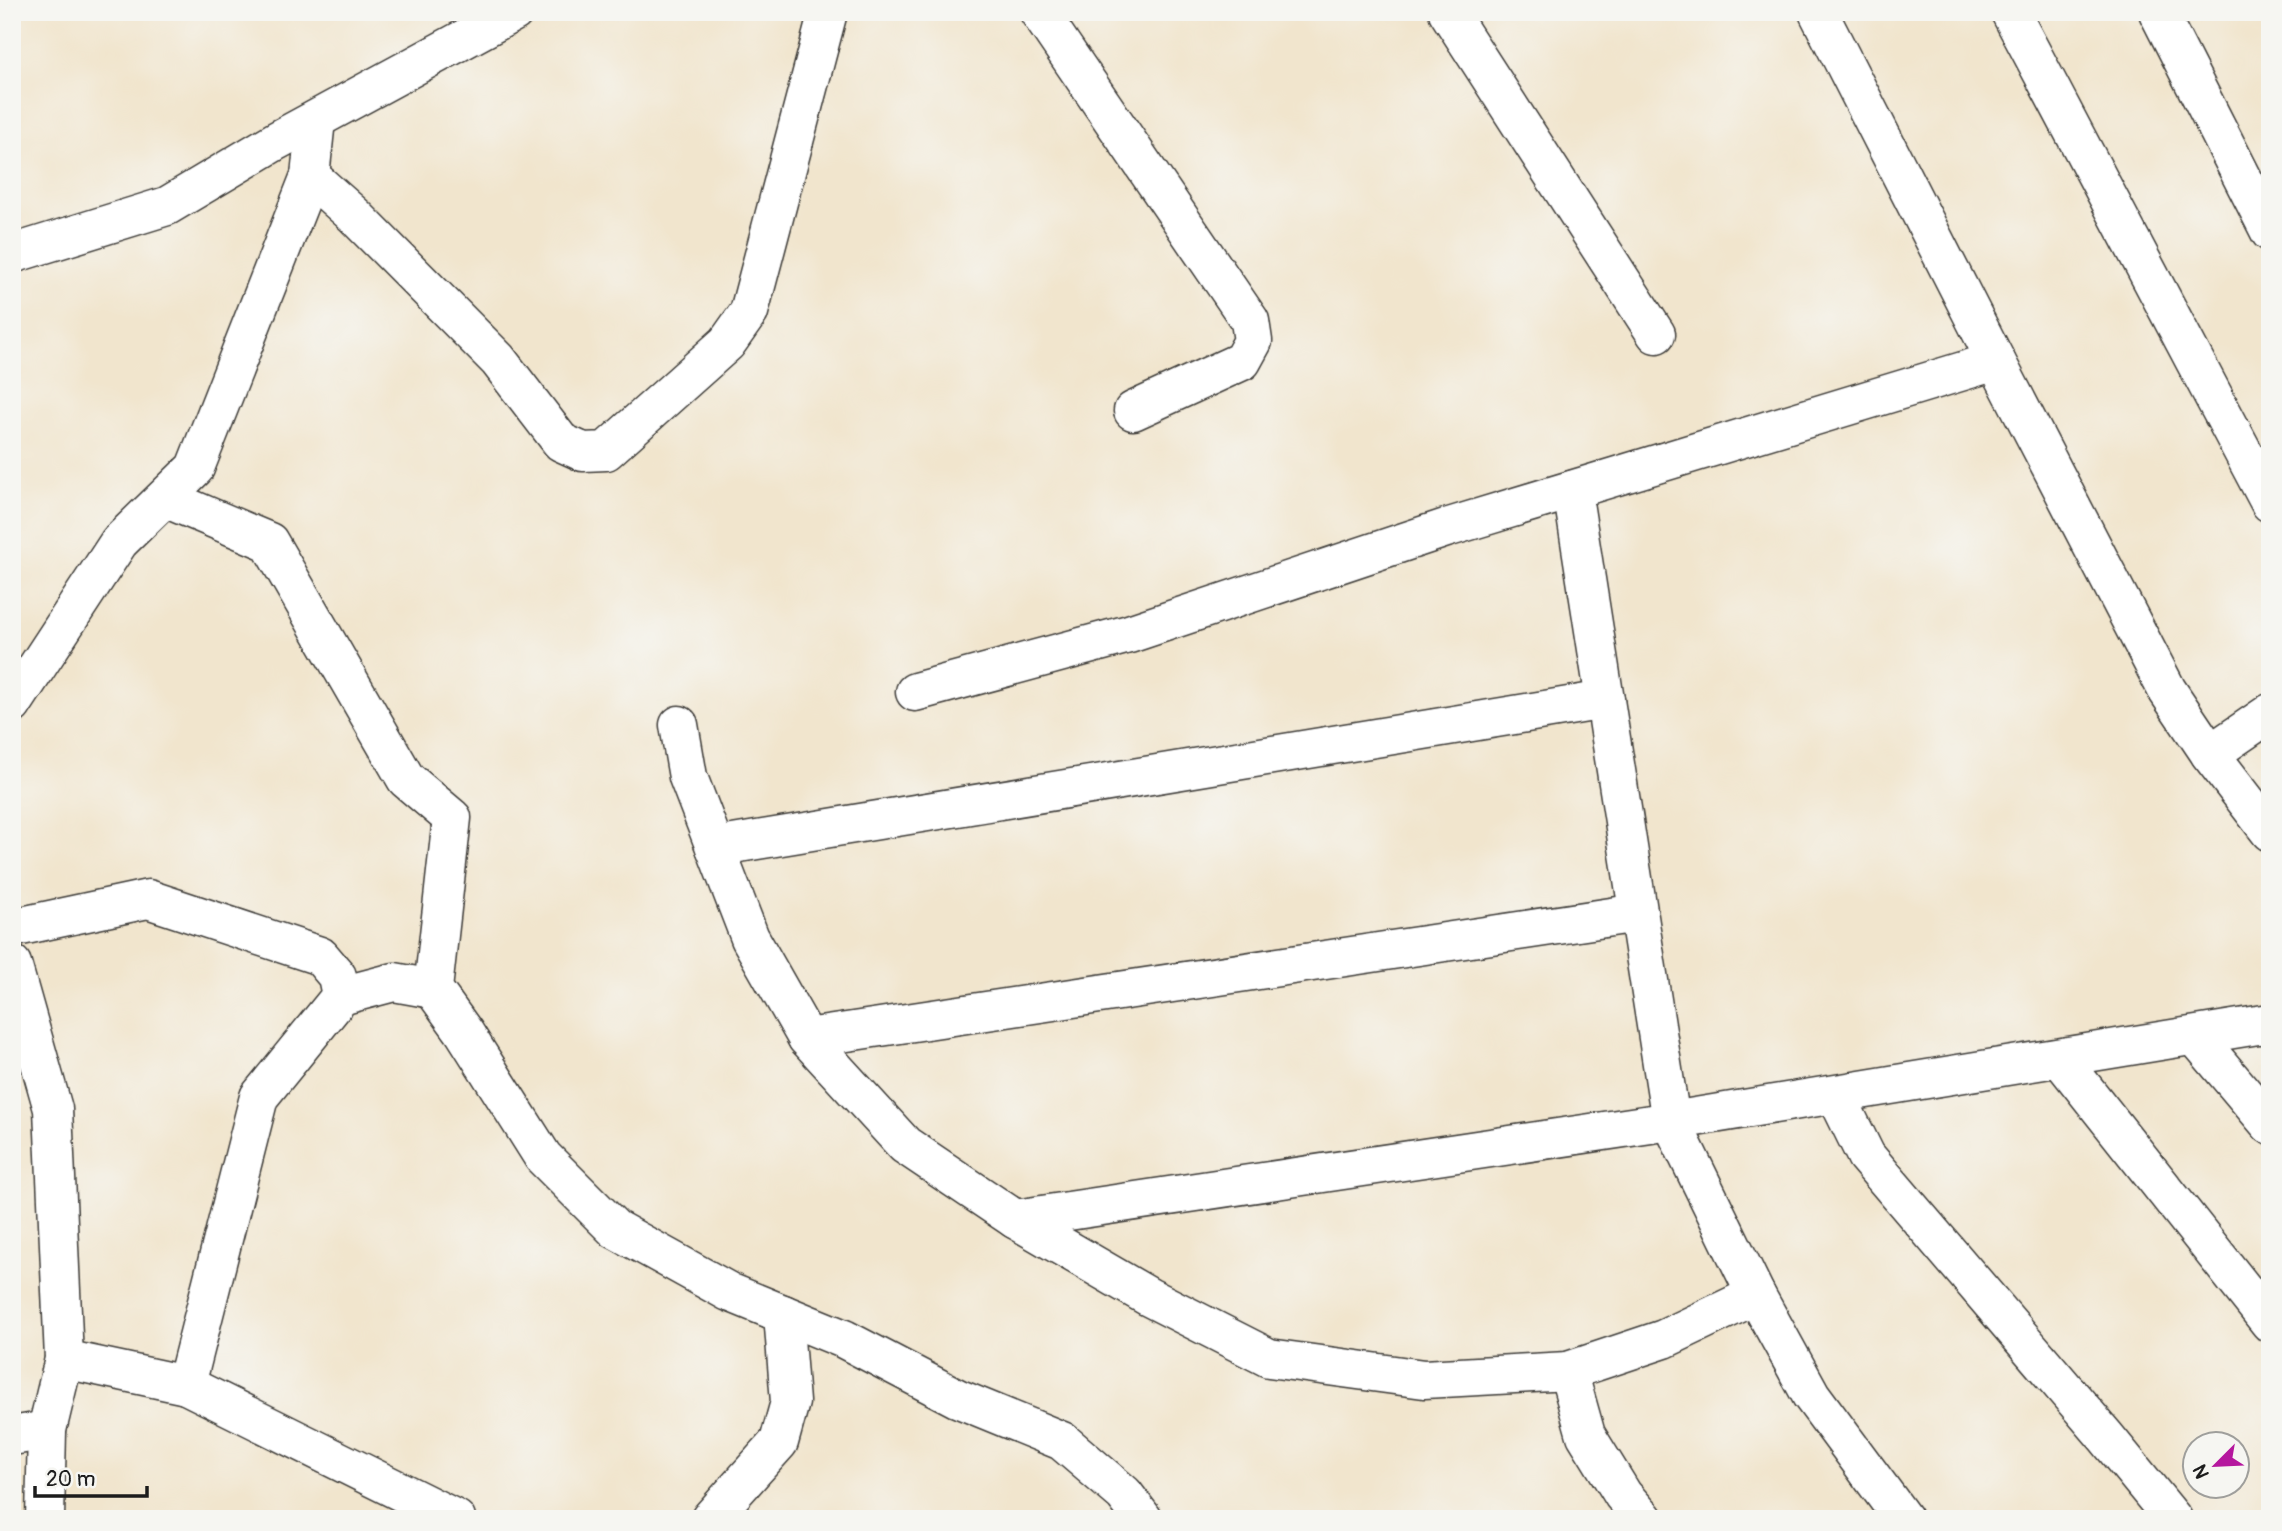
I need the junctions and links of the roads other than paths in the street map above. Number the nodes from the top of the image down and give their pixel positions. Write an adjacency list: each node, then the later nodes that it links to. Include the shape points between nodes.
1 (514, 12): 8 (street)
2 (828, 12): 9 (street, via 749,312 727,343 606,452 583,452 561,442 498,360)
3 (1039, 12): 14 (street, via 1250,321 1254,341 1242,360)
4 (1448, 12): 12 (street)
5 (1818, 12): 13 (street)
6 (2010, 12): 17 (street)
7 (2158, 12): 10 (street)
8 (317, 120): 9 (street); 11 (street, via 167,206)
9 (310, 176): 16 (street, via 195,468)
10 (2270, 232)
11 (12, 254)
12 (1656, 334)
13 (1996, 361): 15 (street); 23 (street, via 2167,690)
14 (1133, 411)
15 (1572, 490): 18 (street, via 1129,634); 19 (street)
16 (165, 498): 20 (street, via 120,542); 29 (street, via 269,542 406,779 452,818)
17 (2270, 503)
18 (915, 692)
19 (1605, 700): 25 (street); 26 (street)
20 (12, 705)
21 (2270, 713): 23 (street)
22 (679, 725): 25 (street, via 688,777)
23 (2210, 754): 24 (street)
24 (2270, 832)
25 (715, 847): 33 (street, via 750,938)
26 (1638, 913): 33 (street); 36 (street)
27 (12, 928): 30 (street, via 148,899 320,956 337,976)
28 (12, 964): 42 (street, via 53,1109)
29 (433, 989): 30 (street, via 394,982); 40 (street, via 543,1157 615,1229 729,1292)
30 (341, 996): 44 (street, via 259,1097)
31 (2270, 1024): 32 (street)
32 (2195, 1036): 34 (street); 37 (street)
33 (807, 1038): 38 (street, via 905,1145)
34 (2060, 1058): 35 (street); 41 (street)
35 (1836, 1095): 36 (street); 52 (street, via 1866,1156)
36 (1671, 1121): 38 (street); 39 (street)
37 (2270, 1125)
38 (1015, 1219): 43 (street, via 1149,1297 1269,1358 1424,1379)
39 (1756, 1295): 43 (street, via 1664,1339); 51 (street, via 1811,1395)
40 (783, 1314): 48 (street, via 790,1402 779,1442); 49 (street, via 844,1339 957,1398 1062,1441 1124,1494)
41 (2270, 1323)
42 (64, 1359): 44 (street); 45 (street)
43 (1568, 1371): 50 (street, via 1586,1435 1623,1495)
44 (186, 1385): 47 (street)
45 (30, 1433): 46 (street)
46 (45, 1519)
47 (456, 1519)
48 (710, 1519)
49 (1143, 1519)
50 (1644, 1519)
51 (1903, 1519)
52 (2172, 1519)

